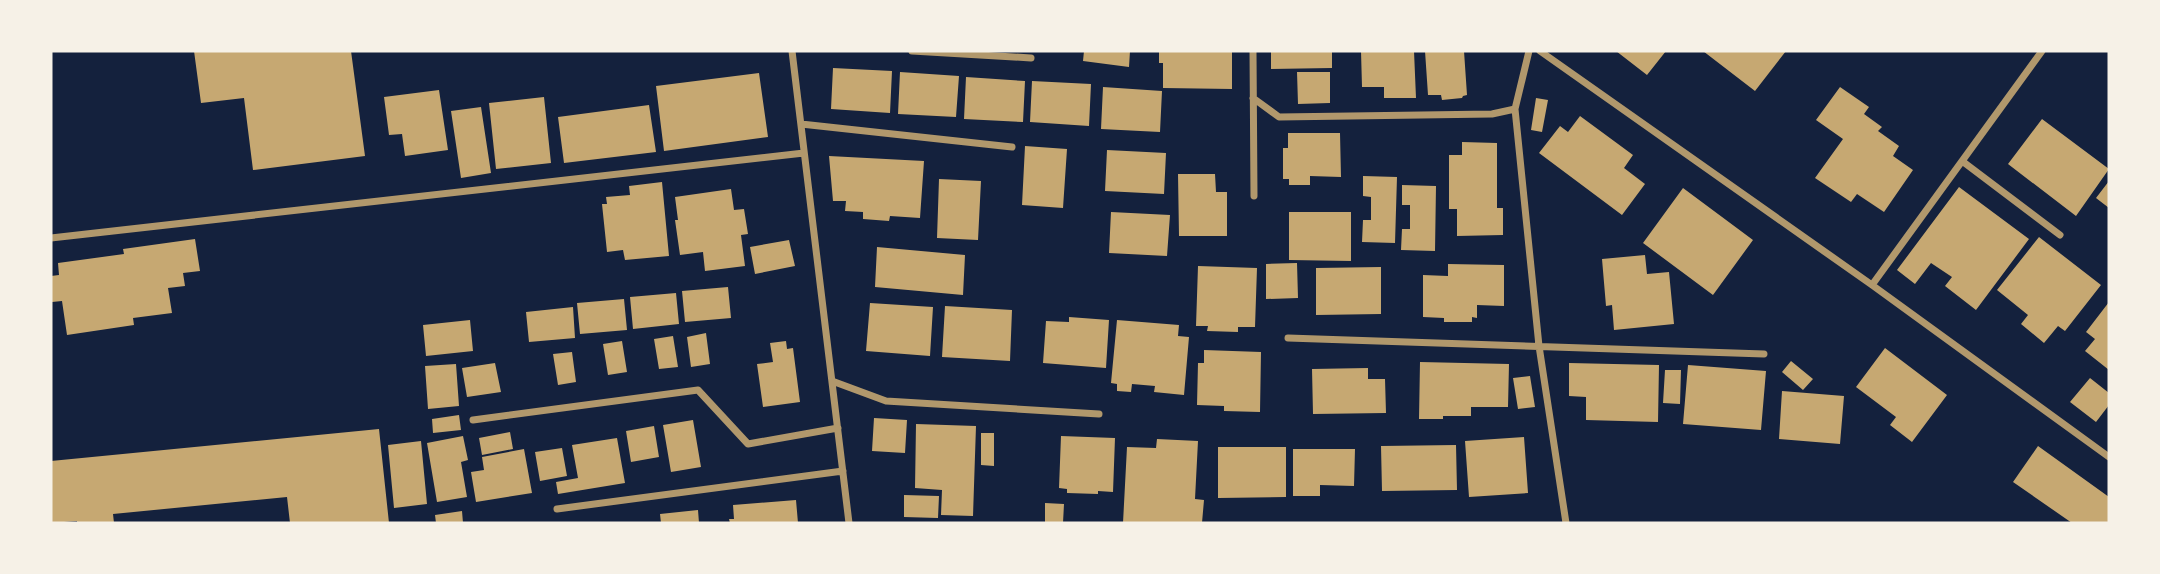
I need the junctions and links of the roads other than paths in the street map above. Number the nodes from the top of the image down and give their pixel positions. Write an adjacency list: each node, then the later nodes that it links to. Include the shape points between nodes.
1 (792, 51): 10 (street)
2 (912, 51): 7 (street)
3 (1253, 51): 8 (street)
4 (1529, 51): 9 (street)
5 (1540, 51): 17 (street)
6 (2042, 51): 13 (street)
7 (1031, 58)
8 (1253, 98): 9 (street, via 1279,117 1492,114); 14 (street)
9 (1515, 109): 19 (street)
10 (801, 124): 11 (street); 12 (street)
11 (1012, 147)
12 (804, 153): 16 (street); 21 (street)
13 (1962, 161): 15 (street); 17 (street)
14 (1254, 196)
15 (2060, 235)
16 (51, 238)
17 (1872, 285): 25 (street)
18 (1288, 338): 19 (street)
19 (1539, 346): 20 (street); 29 (street)
20 (1764, 354)
21 (832, 381): 22 (street, via 886,401); 24 (street)
22 (1099, 414)
23 (473, 420): 24 (street, via 698,390 748,444)
24 (838, 428): 26 (street)
25 (2109, 457)
26 (843, 471): 27 (street); 28 (street)
27 (557, 509)
28 (849, 523)
29 (1566, 523)

